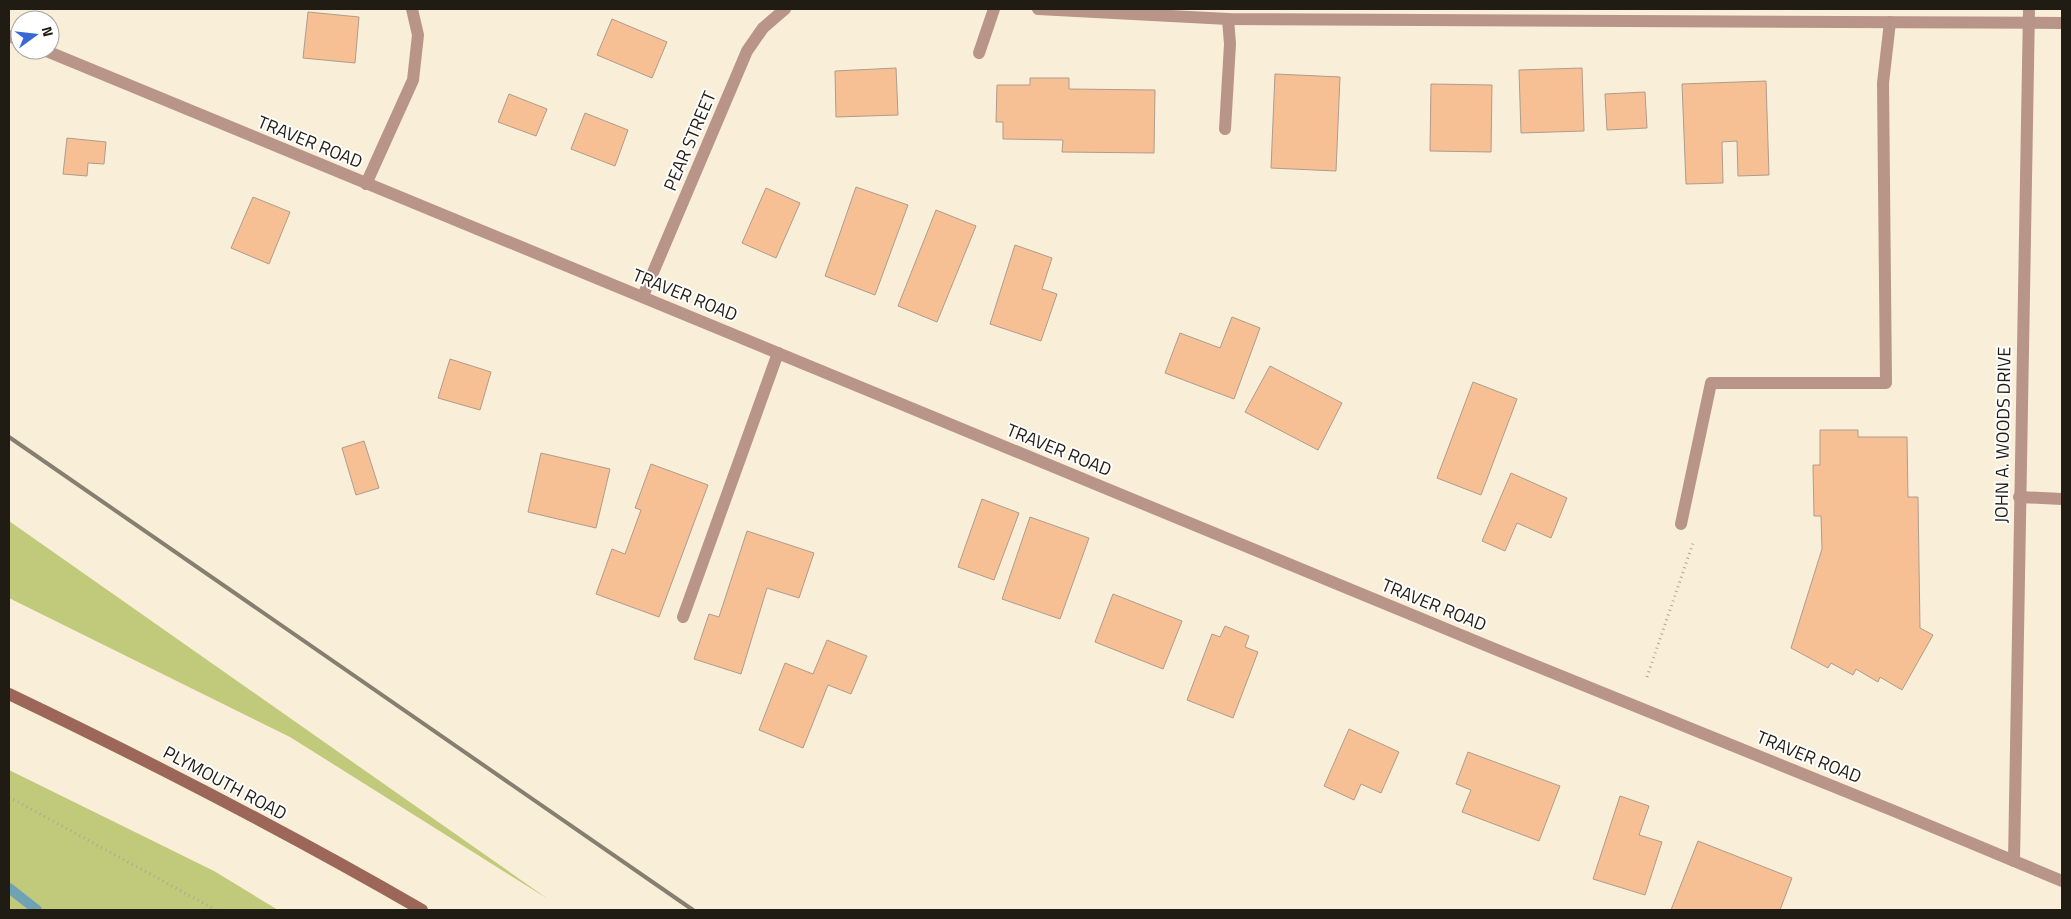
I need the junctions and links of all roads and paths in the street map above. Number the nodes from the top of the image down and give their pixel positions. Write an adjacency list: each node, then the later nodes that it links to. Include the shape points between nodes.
1 (412, 9): 13 (street, via 418,35 413,80)
2 (785, 9): 14 (street, PEAR STREET, via 762,28 747,51)
3 (994, 9): 10 (street)
4 (1038, 9): 6 (street)
5 (2029, 9): 8 (street, JOHN A. WOODS DRIVE)
6 (1228, 14): 7 (street); 12 (street, via 1230,44)
7 (1890, 22): 8 (street); 18 (street, via 1883,83 1886,383 1711,383)
8 (2029, 22): 9 (street); 16 (street, JOHN A. WOODS DRIVE)
9 (2062, 23)
10 (980, 53)
11 (60, 57): 13 (street, TRAVER ROAD)
12 (1224, 129)
13 (366, 184): 14 (street, TRAVER ROAD)
14 (643, 296): 15 (street, TRAVER ROAD)
15 (778, 353): 20 (street); 24 (street, TRAVER ROAD)
16 (2019, 497): 17 (street); 24 (street, JOHN A. WOODS DRIVE)
17 (2062, 499)
18 (1681, 524)
19 (1695, 537): 21 (path)
20 (683, 617)
21 (1647, 677)
22 (9, 694): 27 (main road, PLYMOUTH ROAD, via 269,825)
23 (9, 797): 26 (path)
24 (2014, 861): 25 (street, TRAVER ROAD)
25 (2062, 882)
26 (216, 910)
27 (422, 910)

